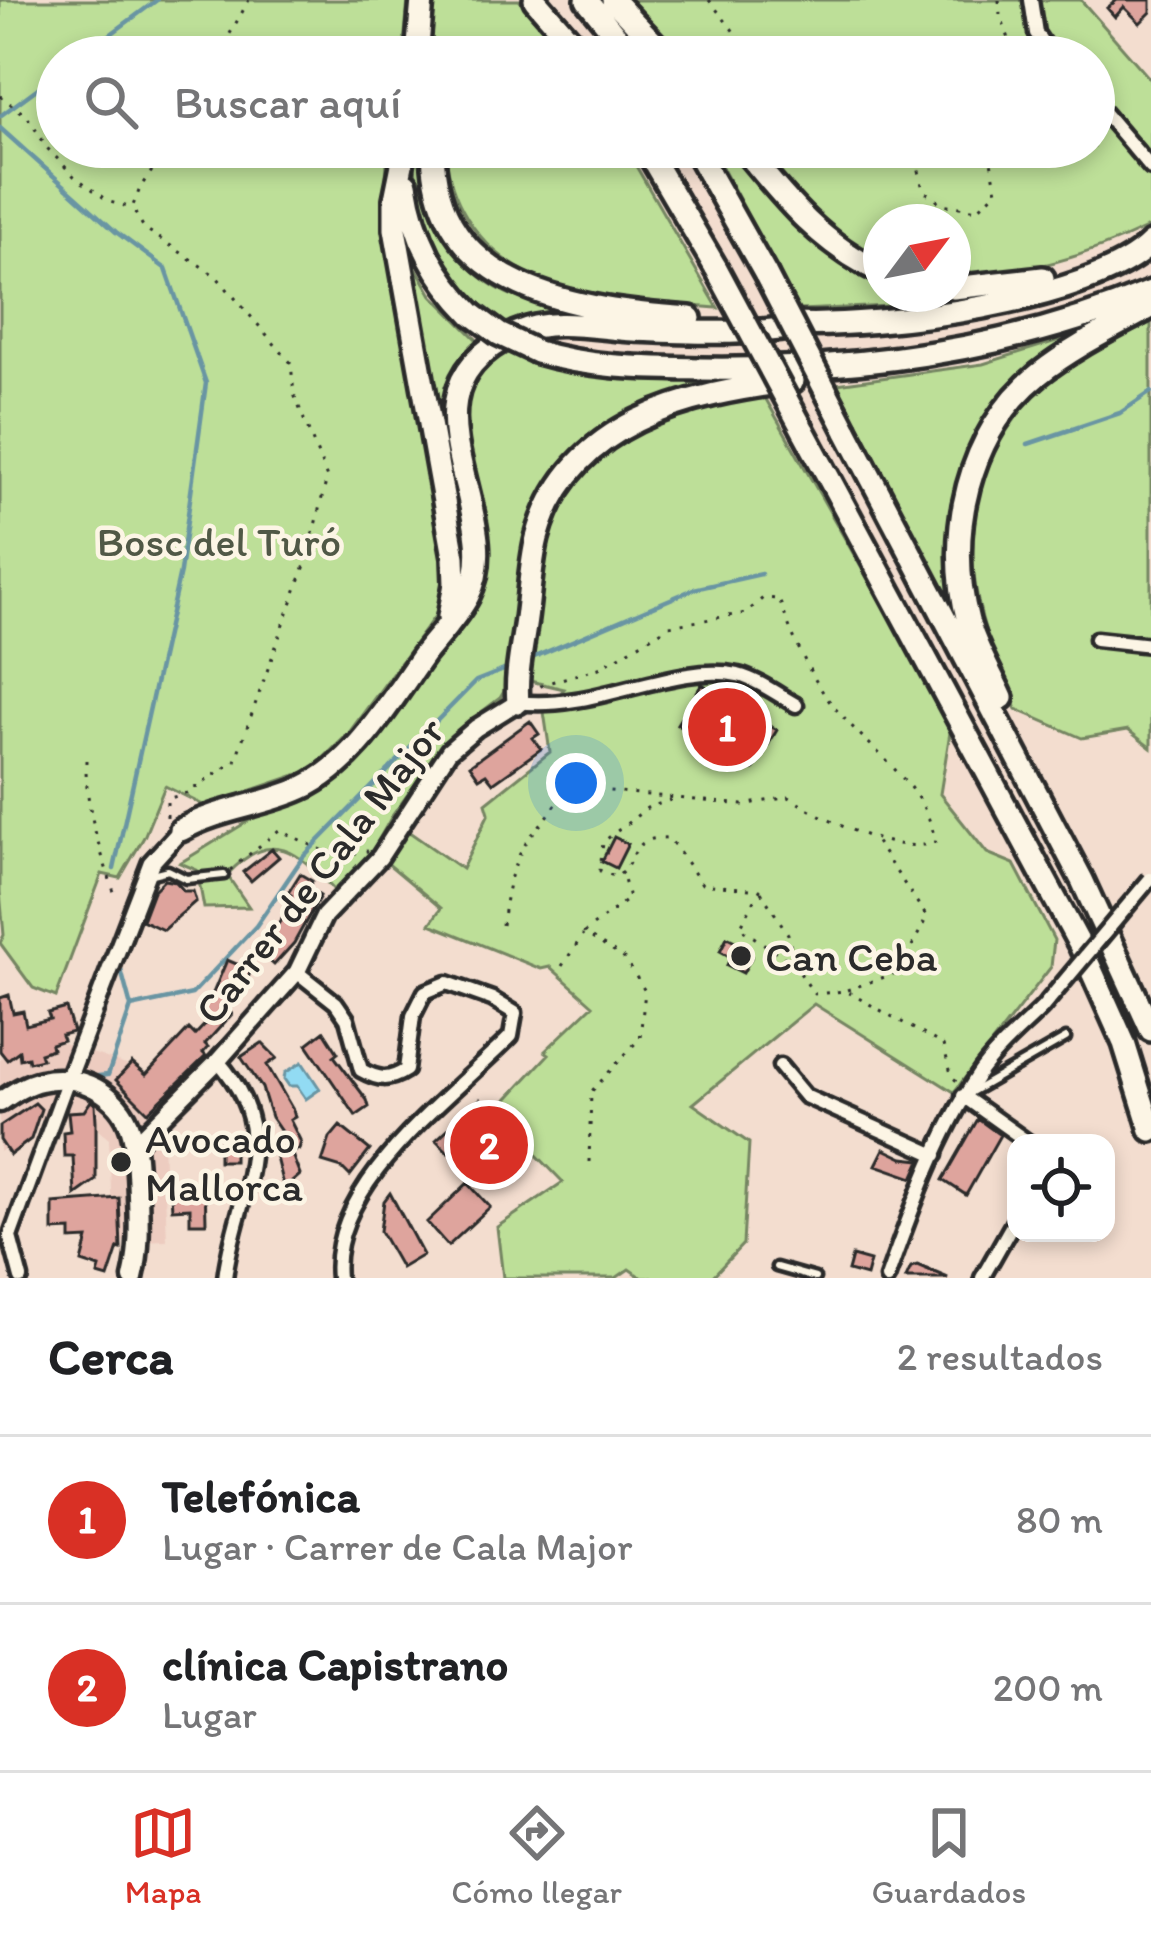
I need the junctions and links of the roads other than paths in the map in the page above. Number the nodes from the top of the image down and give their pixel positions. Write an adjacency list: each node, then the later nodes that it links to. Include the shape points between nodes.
1 (422, 0): 6 (highway)
2 (535, 0): 7 (highway)
3 (587, 0): 8 (highway)
4 (613, 0): 9 (highway)
5 (1030, 0): 10 (street)
6 (419, 36)
7 (567, 36)
8 (616, 36)
9 (647, 36)
10 (1038, 36)
11 (1115, 126): 19 (street)
12 (401, 168): 28 (highway, via 395,229 452,545)
13 (406, 168): 27 (highway, bridge, via 417,235 437,273 472,314 537,352 597,364 708,369)
14 (436, 168): 26 (highway, via 461,235 490,267 547,298 602,310)
15 (647, 168): 21 (highway, via 687,235)
16 (658, 168): 21 (highway)
17 (706, 168): 33 (highway, bridge)
18 (759, 168): 22 (highway, via 822,238)
19 (1151, 168)
20 (1151, 242): 23 (highway, via 1050,276); 26 (highway, via 1137,257 1005,302)
21 (712, 258): 46 (highway, bridge, via 1081,946)
22 (863, 262)
23 (971, 286)
24 (1151, 292): 27 (highway, via 1039,332)
25 (1151, 307): 33 (highway, via 1026,386 995,426 971,478 960,526 962,583 969,623 1014,726)
26 (807, 325): 28 (highway, via 684,332 539,326 494,345 469,374 455,412 478,559 469,595)
27 (903, 358): 31 (highway, via 884,369 742,387 646,414 578,463 545,515 532,563)
28 (447, 624): 34 (highway, via 331,770 291,793)
29 (1096, 639): 30 (street)
30 (1151, 645)
31 (518, 702): 32 (street, via 577,703 714,671 745,676); 38 (street, Carrer de Cala Major, via 449,751 380,857 324,916)
32 (796, 705)
33 (1017, 756): 39 (highway)
34 (175, 825): 35 (street)
35 (148, 874): 36 (lane); 43 (street)
36 (224, 875)
37 (1151, 878): 44 (street, bridge)
38 (297, 971): 41 (street, Carrer de Cala Major); 56 (street, via 336,1003 361,1070 375,1078 406,1070 425,992 447,983 515,1013 511,1036 370,1177 336,1257)
39 (1151, 1030)
40 (1066, 1038): 44 (lane)
41 (218, 1061): 48 (street, Carrer de Cala Major); 55 (street, via 236,1081 254,1130 254,1164)
42 (780, 1066): 49 (street, via 805,1096)
43 (68, 1079): 45 (main road, via 38,1081); 48 (main road, via 112,1100); 51 (street)
44 (967, 1093): 47 (street); 49 (street)
45 (0, 1102)
46 (1151, 1130)
47 (1018, 1134)
48 (134, 1145): 54 (main road)
49 (936, 1155): 58 (street)
50 (1007, 1234): 59 (street)
51 (5, 1236): 53 (street)
52 (776, 1267): 57 (lane)
53 (21, 1278)
54 (134, 1278)
55 (225, 1278)
56 (338, 1278)
57 (815, 1278)
58 (887, 1278)
59 (982, 1278)

